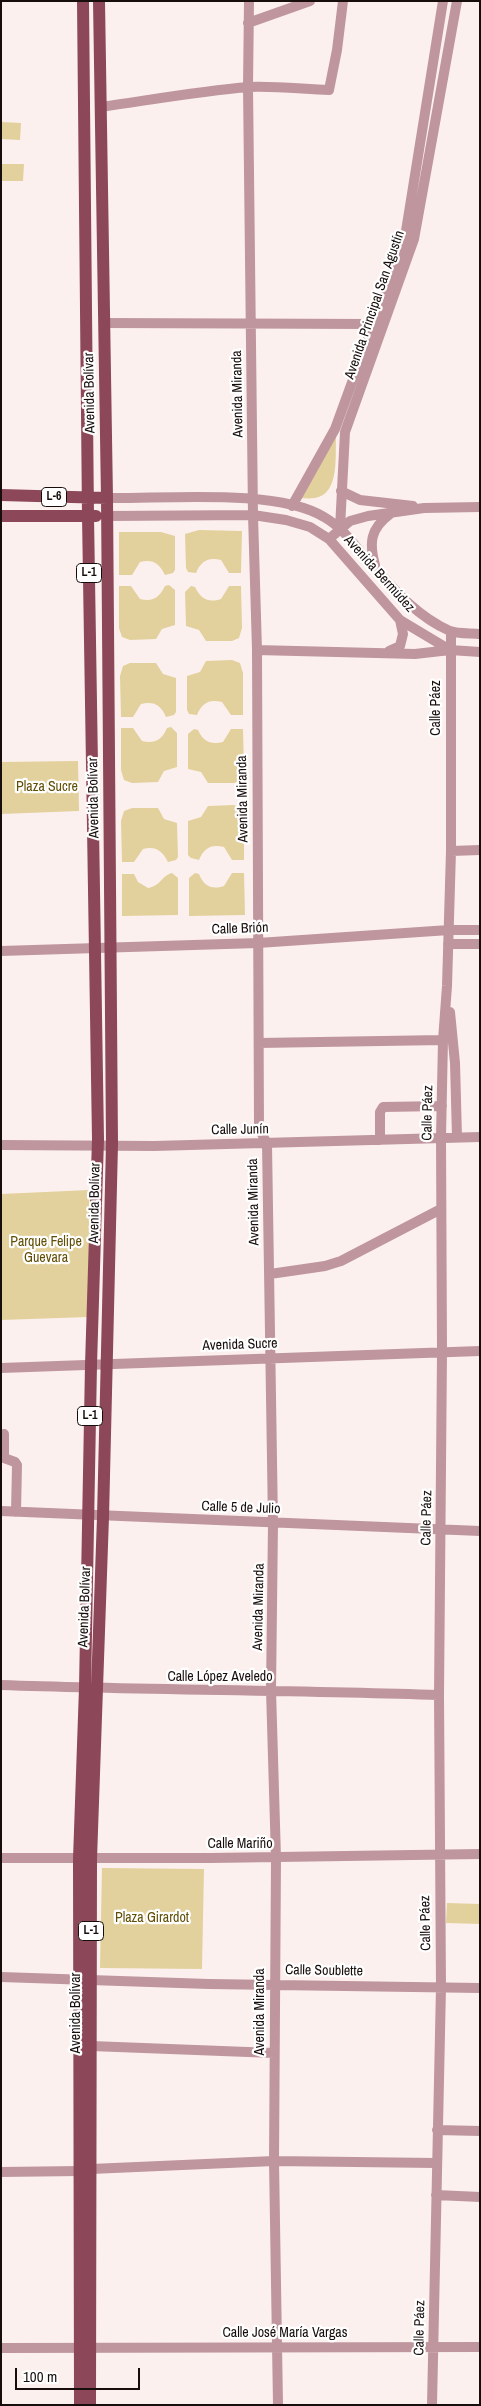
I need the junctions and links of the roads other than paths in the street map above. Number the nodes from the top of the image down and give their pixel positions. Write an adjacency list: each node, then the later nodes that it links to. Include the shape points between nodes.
1 (83, 1): 22 (main road, Avenida Bolívar / L-1)
2 (99, 1): 12 (main road, Avenida Bolívar / L-1)
3 (249, 1): 8 (street, Avenida Miranda)
4 (310, 1): 8 (street)
5 (343, 1): 11 (street, via 329,90)
6 (444, 1): 9 (street, Avenida Principal San Agustín)
7 (457, 1): 10 (street, Avenida Principal San Agustín)
8 (248, 23): 11 (street, Avenida Miranda)
9 (433, 67): 10 (street); 13 (street, Avenida Principal San Agustín)
10 (445, 68): 14 (street, Avenida Principal San Agustín)
11 (248, 87): 12 (street); 17 (street, Avenida Miranda)
12 (101, 107): 16 (main road, Avenida Bolívar / L-1)
13 (424, 124): 14 (street); 15 (street, Avenida Principal San Agustín)
14 (435, 126): 15 (street, Avenida Principal San Agustín, via 414,239)
15 (395, 277): 18 (street, Avenida Principal San Agustín); 19 (street, Avenida Principal San Agustín)
16 (104, 323): 17 (street); 23 (main road, Avenida Bolívar / L-1)
17 (251, 323): 18 (street); 24 (street, Avenida Miranda)
18 (372, 324): 19 (street, Avenida Principal San Agustín)
19 (340, 431): 20 (street, Avenida Principal San Agustín); 25 (street, Avenida Principal San Agustín)
20 (340, 491): 27 (street, via 360,500); 33 (street, Avenida Principal San Agustín)
21 (1, 494): 22 (main road, L-6)
22 (88, 498): 23 (main road, L-6); 31 (main road, Avenida Bolívar / L-1)
23 (107, 498): 24 (street, Avenida Bermúdez / L-6); 32 (main road, Avenida Bolívar / L-1)
24 (254, 498): 25 (street, Avenida Bermúdez / L-6); 29 (street, Avenida Miranda)
25 (292, 506): 33 (street, Avenida Bermúdez / L-6, via 324,516)
26 (480, 507): 27 (street)
27 (424, 508): 28 (street)
28 (390, 514): 33 (street, via 356,518); 35 (street, via 378,524 372,535 370,547)
29 (252, 515): 32 (street, Avenida Bermúdez / L-6); 34 (street, Avenida Bermúdez / L-6, via 310,527); 39 (street, Avenida Miranda)
30 (1, 516): 31 (main road, L-6)
31 (88, 516): 32 (main road, L-6); 50 (main road, Avenida Bolívar / L-1)
32 (107, 516): 51 (main road, Avenida Bolívar / L-1)
33 (340, 528): 34 (street); 35 (street, Avenida Bermúdez / L-6)
34 (329, 539): 36 (street, Avenida Bermúdez / L-6)
35 (376, 569): 37 (street, Avenida Bermúdez / L-6, via 416,610)
36 (400, 620): 40 (street, Avenida Bermúdez / L-6); 41 (street, via 403,634 400,646)
37 (451, 632): 38 (street, Avenida Bermúdez / L-6); 40 (street, Calle Páez)
38 (480, 634)
39 (257, 650): 41 (street); 47 (street, Avenida Miranda)
40 (450, 650): 41 (street, via 415,654); 42 (street, Avenida Bermúdez / L-6); 44 (street, Calle Páez)
41 (388, 652)
42 (480, 652)
43 (480, 850): 44 (street)
44 (450, 851): 45 (street, Calle Páez)
45 (449, 930): 46 (street, Calle Brión); 47 (street, Calle Brión); 48 (street, Calle Páez)
46 (480, 930)
47 (258, 943): 51 (street, Calle Brión); 55 (street, Avenida Miranda)
48 (448, 944): 49 (street); 53 (street, Calle Páez)
49 (480, 944)
50 (96, 947): 51 (street, Calle Brión); 52 (street, Calle Brión); 61 (main road, Avenida Bolívar / L-1)
51 (111, 947): 62 (main road, Avenida Bolívar / L-1)
52 (1, 951)
53 (447, 986): 54 (street, Calle Páez); 57 (street, via 455,1063)
54 (443, 1040): 55 (street); 56 (street, Calle Páez)
55 (259, 1043): 63 (street, Avenida Miranda, via 259,1128)
56 (442, 1106): 59 (street, Calle Páez); 60 (street, via 383,1107 380,1112)
57 (457, 1137): 58 (street, Calle Junín); 59 (street, Calle Junín)
58 (480, 1137)
59 (441, 1138): 60 (street, Calle Junín); 65 (street, Calle Páez)
60 (380, 1140): 63 (street, Calle Junín)
61 (98, 1144): 62 (street, Calle Junín); 64 (street, Calle Junín); 70 (main road, Avenida Bolívar / L-1)
62 (112, 1144): 63 (street, Calle Junín); 71 (main road, Avenida Bolívar / L-1)
63 (267, 1144): 66 (street, Avenida Miranda)
64 (1, 1145)
65 (442, 1208): 66 (street, via 344,1260); 68 (street, Calle Páez)
66 (270, 1274): 69 (street, Avenida Miranda)
67 (480, 1351): 68 (street, Avenida Sucre)
68 (442, 1352): 69 (street, Avenida Sucre); 79 (street, Calle Páez)
69 (272, 1358): 71 (street, Avenida Sucre); 78 (street, Avenida Miranda)
70 (91, 1365): 71 (street, Avenida Sucre); 72 (street, Avenida Sucre); 76 (main road, Avenida Bolívar / L-1)
71 (106, 1365): 77 (main road, Avenida Bolívar / L-1)
72 (1, 1368)
73 (4, 1434): 75 (street, via 4,1458 17,1465)
74 (1, 1511): 75 (street, Calle 5 de Julio)
75 (16, 1512): 76 (street, Calle 5 de Julio)
76 (88, 1515): 77 (street, Calle 5 de Julio); 82 (main road, Avenida Bolívar / L-1)
77 (103, 1517): 78 (street, Calle 5 de Julio); 82 (main road, Avenida Bolívar / L-1)
78 (273, 1523): 79 (street, Calle 5 de Julio); 83 (street, Avenida Miranda)
79 (441, 1529): 80 (street, Calle 5 de Julio); 84 (street, Calle Páez)
80 (480, 1531)
81 (1, 1685): 82 (street, Calle López Aveledo)
82 (91, 1688): 83 (street, Calle López Aveledo); 89 (main road, Avenida Bolívar / L-1)
83 (271, 1690): 84 (street, Calle López Aveledo); 88 (street, Avenida Miranda)
84 (439, 1695): 86 (street, Calle Páez)
85 (480, 1854): 86 (street, Calle Mariño)
86 (439, 1855): 88 (street, Calle Mariño); 93 (street, Calle Páez)
87 (1, 1858): 89 (street, Calle Mariño)
88 (276, 1858): 89 (street, Calle Mariño); 92 (street, Avenida Miranda)
89 (85, 1859): 91 (main road, Avenida Bolívar / L-1)
90 (1, 1977): 91 (street, Calle Soublette)
91 (85, 1980): 92 (street, Calle Soublette); 95 (main road, Avenida Bolívar / L-1); 101 (main road, Avenida Bolívar / L-1)
92 (274, 1984): 93 (street, Calle Soublette); 96 (street, Avenida Miranda)
93 (441, 1987): 94 (street, Calle Soublette); 97 (street, Calle Páez)
94 (480, 1988)
95 (91, 2046): 96 (street); 101 (main road, Avenida Bolívar / L-1)
96 (274, 2053): 99 (street, Avenida Miranda)
97 (437, 2130): 98 (street); 100 (street, Calle Páez)
98 (480, 2131)
99 (274, 2161): 100 (street); 101 (street); 106 (street, Avenida Miranda)
100 (436, 2163): 103 (street, Calle Páez)
101 (85, 2170): 102 (street); 105 (main road, Avenida Bolívar / L-1)
102 (1, 2172)
103 (436, 2195): 104 (street); 109 (street, Calle Páez)
104 (480, 2197)
105 (85, 2347): 106 (street, Calle José María Vargas); 108 (street, Calle José María Vargas); 110 (main road, Avenida Bolívar / L-1); 111 (main road, Avenida Bolívar / L-1)
106 (277, 2347): 109 (street, Calle José María Vargas); 112 (street, Avenida Miranda)
107 (480, 2347): 109 (street, Calle José María Vargas)
108 (1, 2348)
109 (434, 2348): 113 (street, Calle Páez)
110 (80, 2405)
111 (90, 2405)
112 (278, 2405)
113 (432, 2405)

